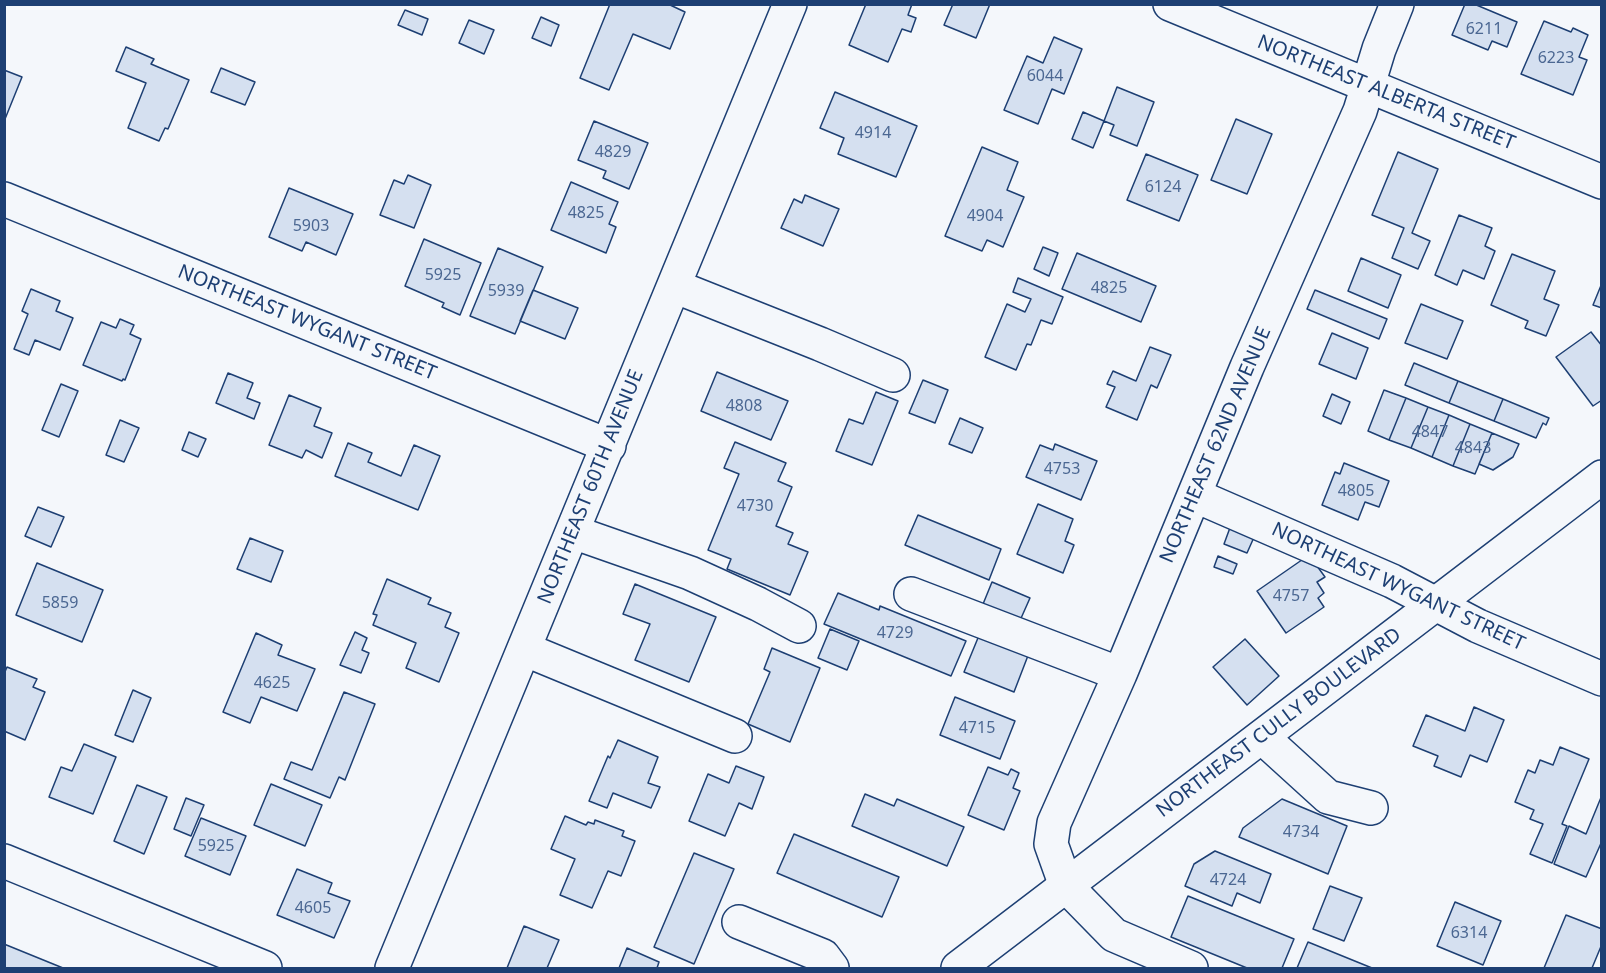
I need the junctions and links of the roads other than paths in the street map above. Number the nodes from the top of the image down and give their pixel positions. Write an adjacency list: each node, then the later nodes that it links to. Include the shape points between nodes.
1 (790, 4): 7 (street, NORTHEAST 60TH AVENUE)
2 (1170, 4): 4 (street, NORTHEAST ALBERTA STREET)
3 (1397, 4): 4 (street, NORTHEAST 62ND AVENUE)
4 (1368, 85): 5 (street, NORTHEAST ALBERTA STREET); 11 (street, NORTHEAST 62ND AVENUE)
5 (1602, 182)
6 (4, 199): 9 (street, NORTHEAST WYGANT STREET)
7 (674, 286): 8 (street); 9 (street, NORTHEAST 60TH AVENUE)
8 (893, 375)
9 (609, 446): 12 (street, NORTHEAST 60TH AVENUE)
10 (1602, 477): 14 (street, NORTHEAST CULLY BOULEVARD)
11 (1194, 495): 14 (street, NORTHEAST WYGANT STREET); 17 (street, NORTHEAST 62ND AVENUE)
12 (573, 532): 15 (street, via 690,573); 16 (street, NORTHEAST 60TH AVENUE)
13 (910, 594): 17 (street)
14 (1436, 603): 18 (street, NORTHEAST WYGANT STREET, via 1478,626); 20 (street, NORTHEAST CULLY BOULEVARD)
15 (799, 626)
16 (524, 649): 19 (street); 27 (street, NORTHEAST 60TH AVENUE)
17 (1120, 675): 23 (street, NORTHEAST 62ND AVENUE, via 1054,823 1051,844)
18 (1602, 679)
19 (735, 736)
20 (1262, 737): 21 (street, via 1328,797); 23 (street, NORTHEAST CULLY BOULEVARD)
21 (1371, 808)
22 (4, 861): 26 (street)
23 (1066, 886): 25 (street, NORTHEAST CULLY BOULEVARD); 29 (street, via 1114,935)
24 (739, 922): 28 (street, via 823,956)
25 (960, 968)
26 (265, 969)
27 (392, 969)
28 (832, 969)
29 (1191, 969)

